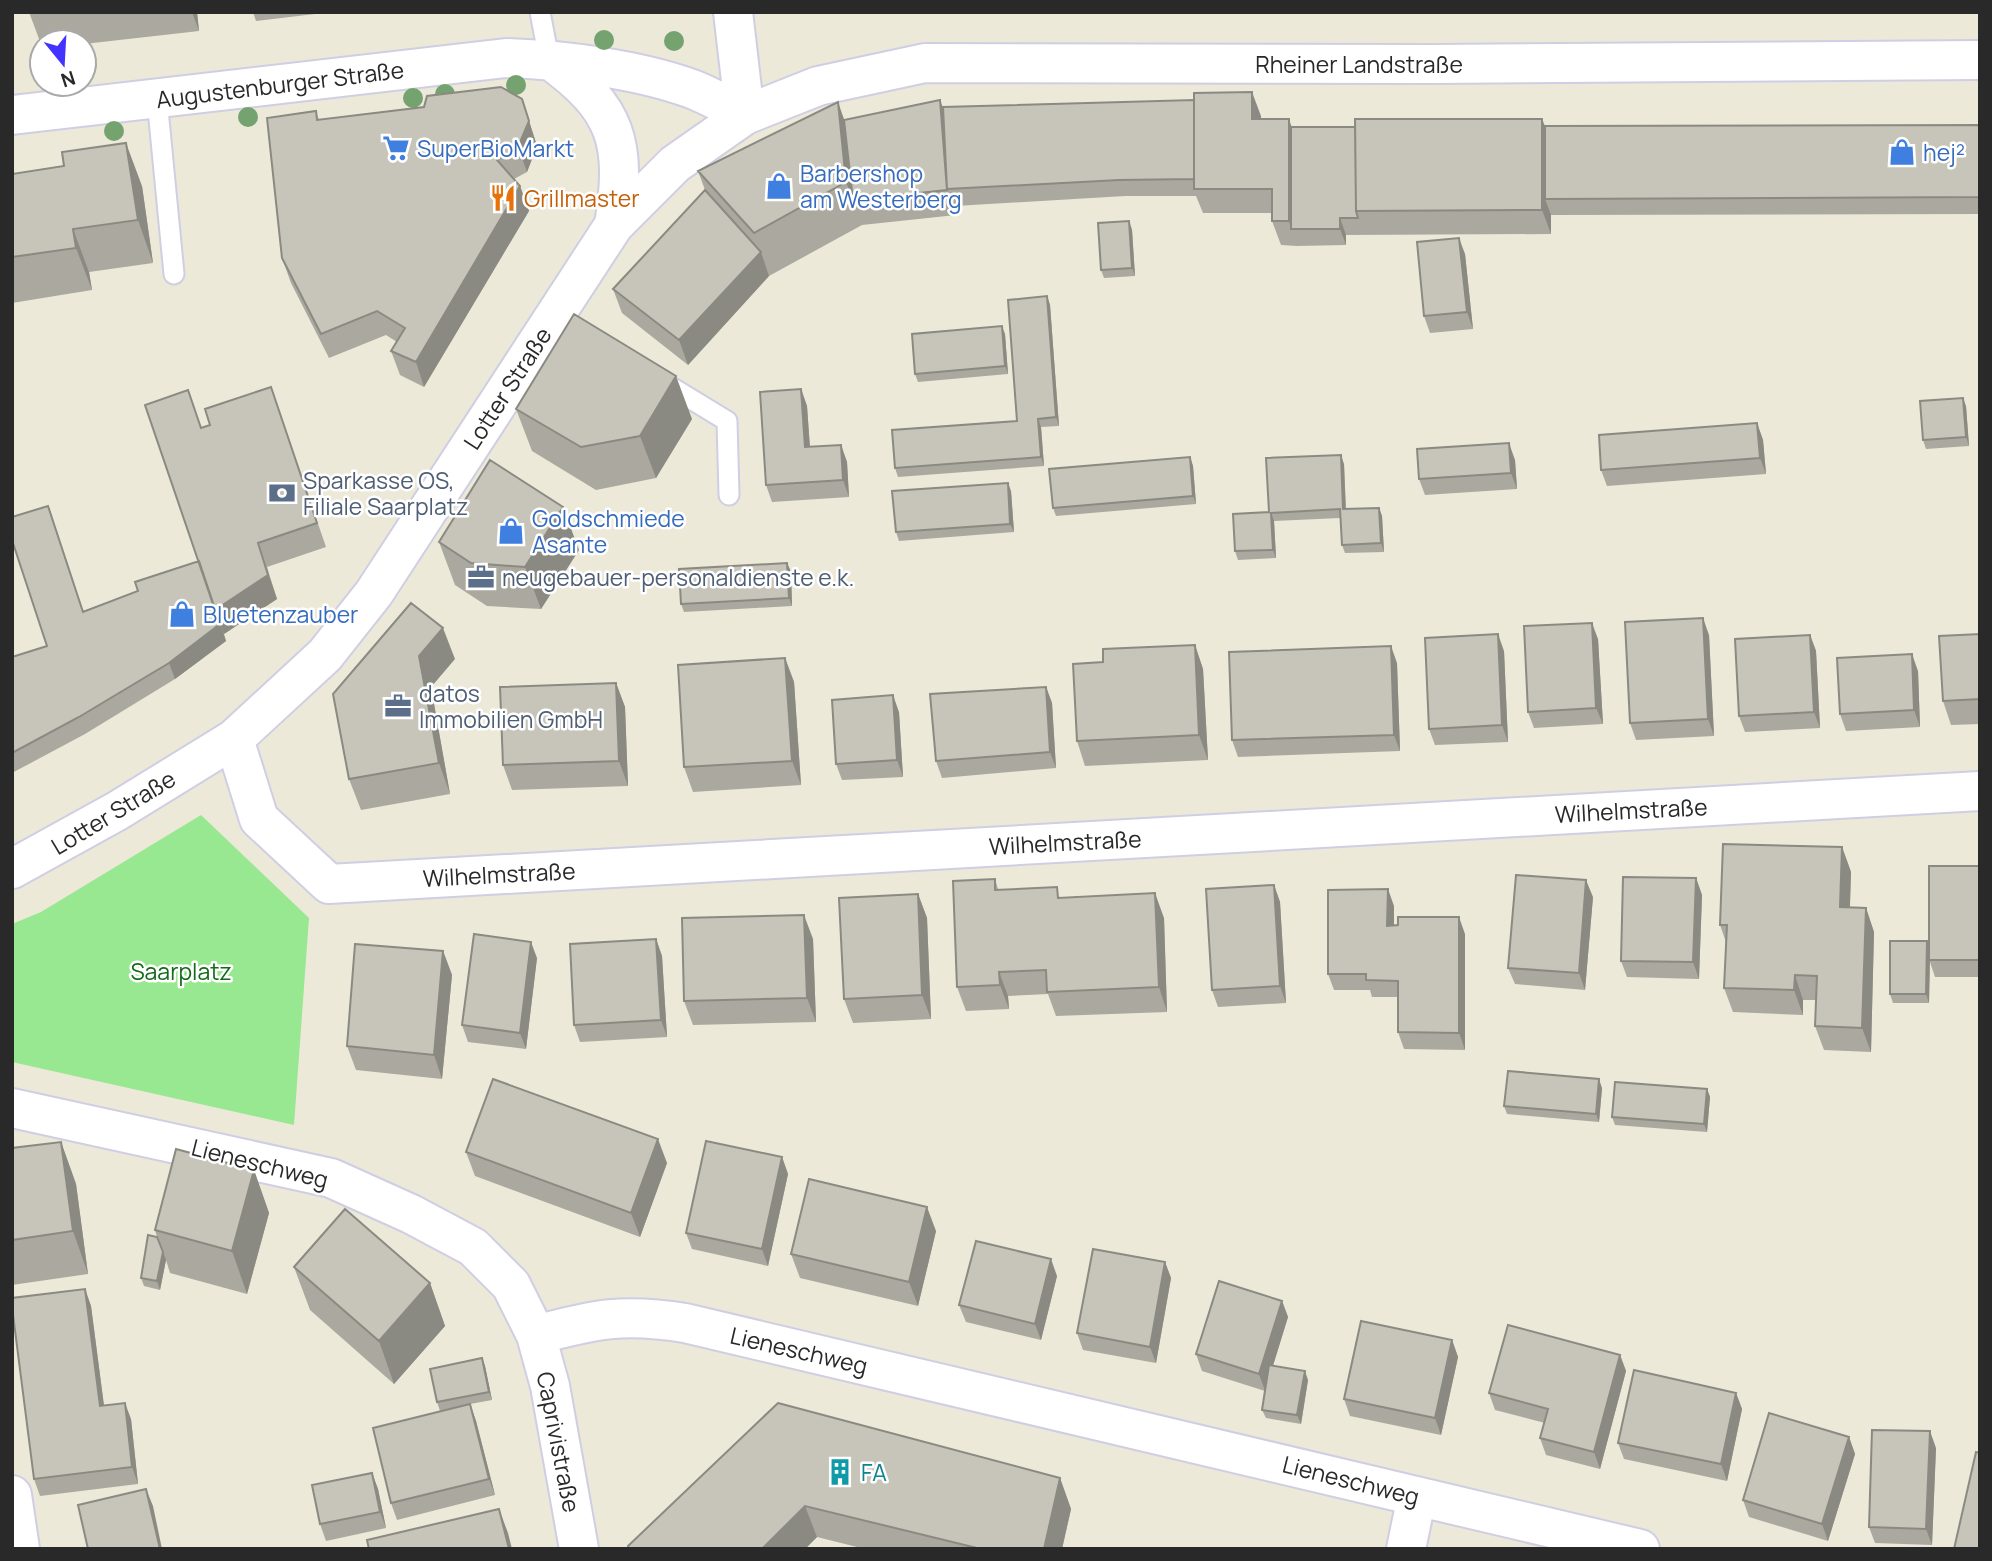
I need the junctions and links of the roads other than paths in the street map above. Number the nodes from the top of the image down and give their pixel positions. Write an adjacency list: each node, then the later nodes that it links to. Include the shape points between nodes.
1 (540, 12): 3 (lane)
2 (733, 12): 7 (street)
3 (549, 59): 5 (street, Augustenburger Straße, via 506,58); 7 (street, Augustenburger Straße, via 691,89); 8 (street, via 579,81 613,128 620,189)
4 (1980, 60): 7 (street, Rheiner Landstraße, via 925,63 818,86)
5 (157, 99): 6 (street, Augustenburger Straße); 9 (lane)
6 (12, 115)
7 (745, 115): 8 (street, Lotter Straße, via 676,164)
8 (614, 225): 12 (street, Lotter Straße, via 562,323 374,593 325,655)
9 (174, 274)
10 (647, 373): 11 (lane, via 727,421)
11 (729, 495)
12 (234, 739): 13 (street, Wilhelmstraße, via 259,819 329,884); 14 (street, Lotter Straße)
13 (1980, 791)
14 (12, 869)
15 (12, 1108): 16 (street, Lieneschweg, via 331,1178 473,1247 511,1285)
16 (536, 1335): 18 (street, Lieneschweg, via 591,1320 629,1317 685,1324); 20 (street, Caprivistraße)
17 (12, 1495): 19 (street)
18 (1417, 1496): 21 (street); 22 (street, Lieneschweg)
19 (20, 1549)
20 (579, 1549)
21 (1406, 1549)
22 (1640, 1549)

